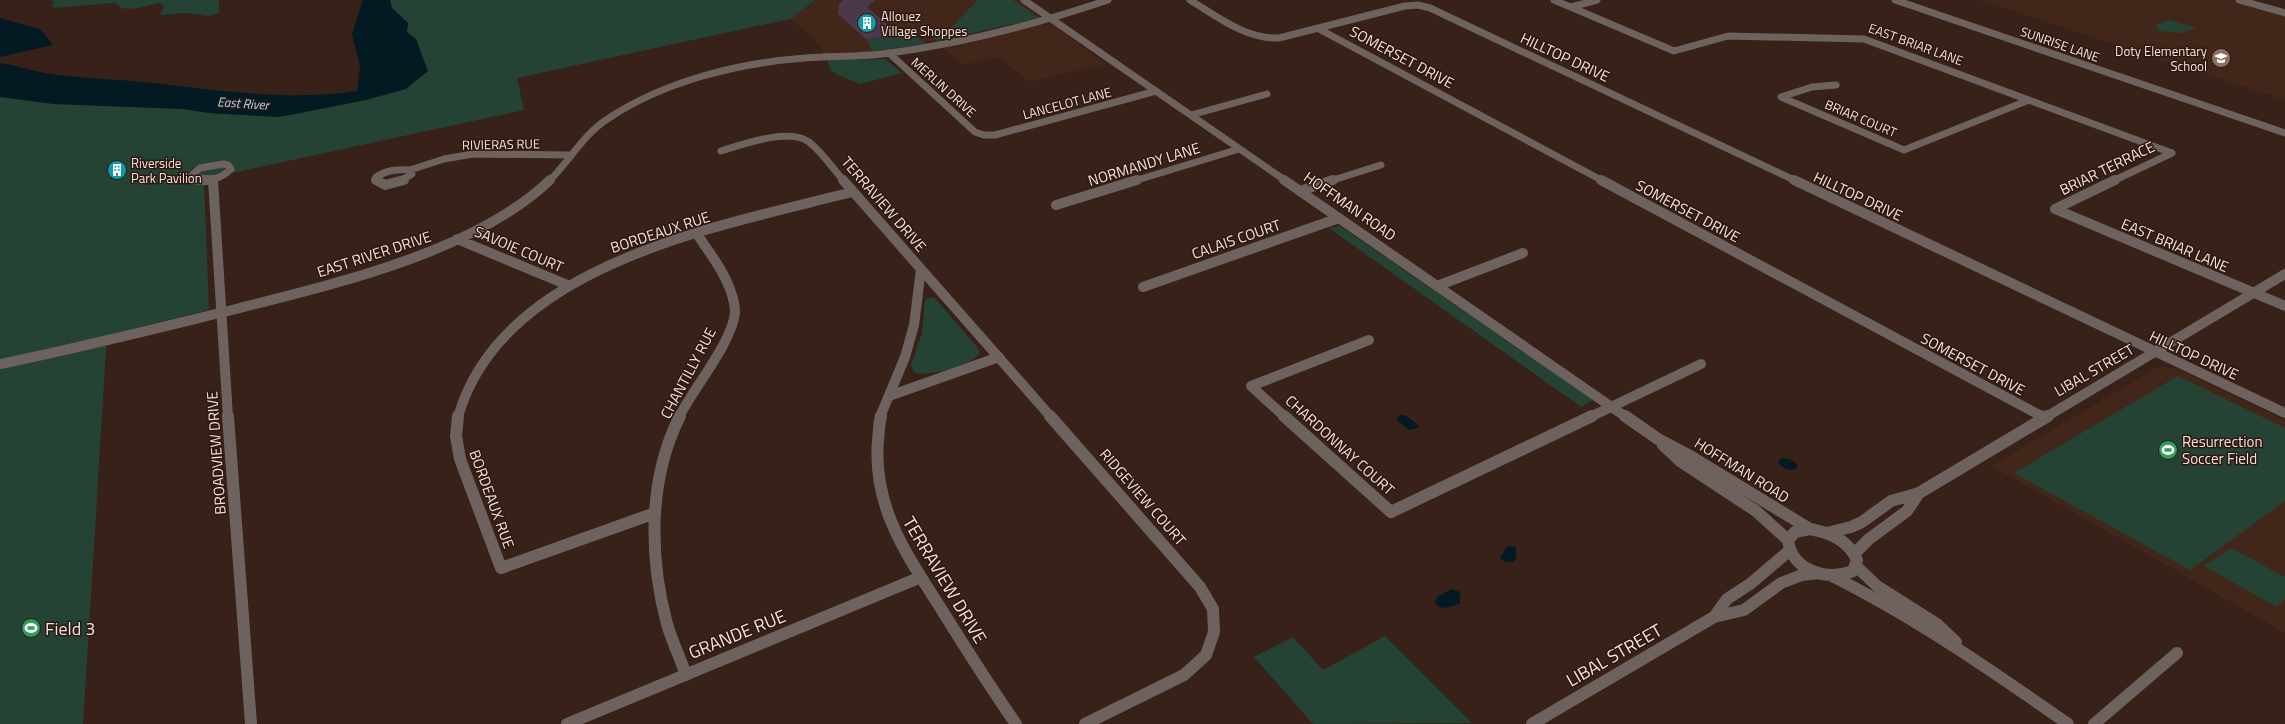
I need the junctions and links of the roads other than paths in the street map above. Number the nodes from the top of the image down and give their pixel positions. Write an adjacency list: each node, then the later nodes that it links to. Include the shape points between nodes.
1 (1024, 0): 10 (street, HOFFMAN ROAD)
2 (1108, 0): 10 (street, EAST RIVER DRIVE)
3 (1190, 0): 11 (street, via 1251,36 1265,40)
4 (1554, 0): 8 (street, EAST BRIAR LANE)
5 (1597, 0): 8 (street)
6 (1895, 0): 18 (street, SUNRISE LANE)
7 (2239, 0): 9 (street)
8 (1570, 7): 16 (street, EAST BRIAR LANE, via 1674,51 1728,36 1864,39)
9 (2285, 13)
10 (1051, 19): 12 (street, EAST RIVER DRIVE, via 958,41); 14 (street, HOFFMAN ROAD)
11 (1319, 28): 44 (street, HILLTOP DRIVE, via 1405,6 1418,5 1430,8); 51 (street, SOMERSET DRIVE)
12 (889, 53): 19 (street, MERLIN DRIVE, via 976,132); 23 (street, EAST RIVER DRIVE, via 794,59 704,76 659,92 611,116 594,128)
13 (1836, 85): 16 (street, BRIAR COURT, via 1812,87 1781,97 1904,150)
14 (1156, 92): 17 (street, HOFFMAN ROAD); 19 (street, LANCELOT LANE, via 995,135)
15 (1267, 94): 17 (street)
16 (2029, 100): 22 (street, EAST BRIAR LANE)
17 (1191, 115): 20 (street, HOFFMAN ROAD)
18 (2285, 133)
19 (984, 135)
20 (1239, 149): 27 (street, HOFFMAN ROAD); 29 (street, NORMANDY LANE)
21 (721, 151): 28 (street, TERRAVIEW DRIVE, via 780,137 798,136 808,141)
22 (2172, 153): 30 (street, BRIAR TERRACE)
23 (570, 155): 25 (street, RIVIERAS RUE, via 473,154 444,159); 33 (street, EAST RIVER DRIVE, via 557,173 537,192)
24 (1381, 164): 27 (street)
25 (410, 170)
26 (213, 179): 42 (street, BROADVIEW DRIVE)
27 (1300, 191): 31 (street, HOFFMAN ROAD)
28 (852, 192): 32 (street, BORDEAUX RUE); 35 (street, TERRAVIEW DRIVE)
29 (1056, 205)
30 (2055, 209): 40 (street, EAST BRIAR LANE)
31 (1339, 218): 38 (street, HOFFMAN ROAD); 39 (street, CALAIS COURT)
32 (697, 234): 37 (street, BORDEAUX RUE, via 627,257); 54 (street, CHANTILLY RUE, via 734,293 735,314 725,338 682,411 668,448)
33 (458, 239): 37 (street, SAVOIE COURT); 42 (street, EAST RIVER DRIVE, via 434,251 381,270)
34 (1523, 253): 38 (street)
35 (921, 269): 45 (street, RIDGEVIEW COURT); 48 (street, TERRAVIEW DRIVE, via 912,332)
36 (2285, 274): 40 (street, LIBAL STREET)
37 (570, 286): 54 (street, BORDEAUX RUE, via 517,324 477,368 462,402 456,435 459,458 501,568)
38 (1437, 286): 49 (street, HOFFMAN ROAD)
39 (1143, 287)
40 (2253, 293): 41 (street, EAST BRIAR LANE); 44 (street, LIBAL STREET)
41 (2285, 306)
42 (220, 312): 46 (street, EAST RIVER DRIVE); 65 (street, BROADVIEW DRIVE)
43 (1369, 340): 49 (street, CHARDONNAY COURT, via 1251,386 1391,512)
44 (2155, 352): 50 (street, HILLTOP DRIVE); 51 (street, LIBAL STREET)
45 (999, 357): 48 (street); 68 (street, RIDGEVIEW COURT, via 1200,586 1213,609 1214,632 1206,655 1184,675)
46 (0, 364)
47 (1701, 364): 49 (street)
48 (889, 396): 60 (street, TERRAVIEW DRIVE, via 880,418 877,453 879,486 904,551)
49 (1612, 407): 52 (street, HOFFMAN ROAD)
50 (2285, 413)
51 (2043, 418): 53 (street, LIBAL STREET)
52 (1658, 438): 55 (street, HOFFMAN ROAD); 57 (street, HOFFMAN ROAD, via 1680,461 1756,511)
53 (1919, 493): 56 (street, LIBAL STREET, via 1891,501 1851,527); 58 (street, LIBAL STREET, via 1907,511 1869,539)
54 (655, 513): 64 (street, CHANTILLY RUE, via 657,575 667,623)
55 (1810, 529): 56 (street); 57 (street, LIBAL STREET, via 1795,532)
56 (1827, 533): 58 (street, via 1844,542)
57 (1788, 546): 59 (street, HOFFMAN ROAD, via 1801,564); 61 (street, LIBAL STREET, via 1750,584 1727,599)
58 (1856, 560): 59 (street, LIBAL STREET, via 1847,574); 62 (street, via 1877,586 1937,624)
59 (1824, 574): 61 (street, LIBAL STREET, via 1802,575 1781,583 1744,610); 62 (street, via 1866,593)
60 (921, 577): 64 (street, GRANDE RUE); 67 (street, TERRAVIEW DRIVE)
61 (1714, 617): 69 (street, LIBAL STREET)
62 (1967, 653): 70 (street)
63 (2177, 653): 71 (street)
64 (686, 674): 66 (street, GRANDE RUE)
65 (252, 724)
66 (567, 724)
67 (1016, 724)
68 (1085, 724)
69 (1532, 724)
70 (2068, 724)
71 (2094, 724)

